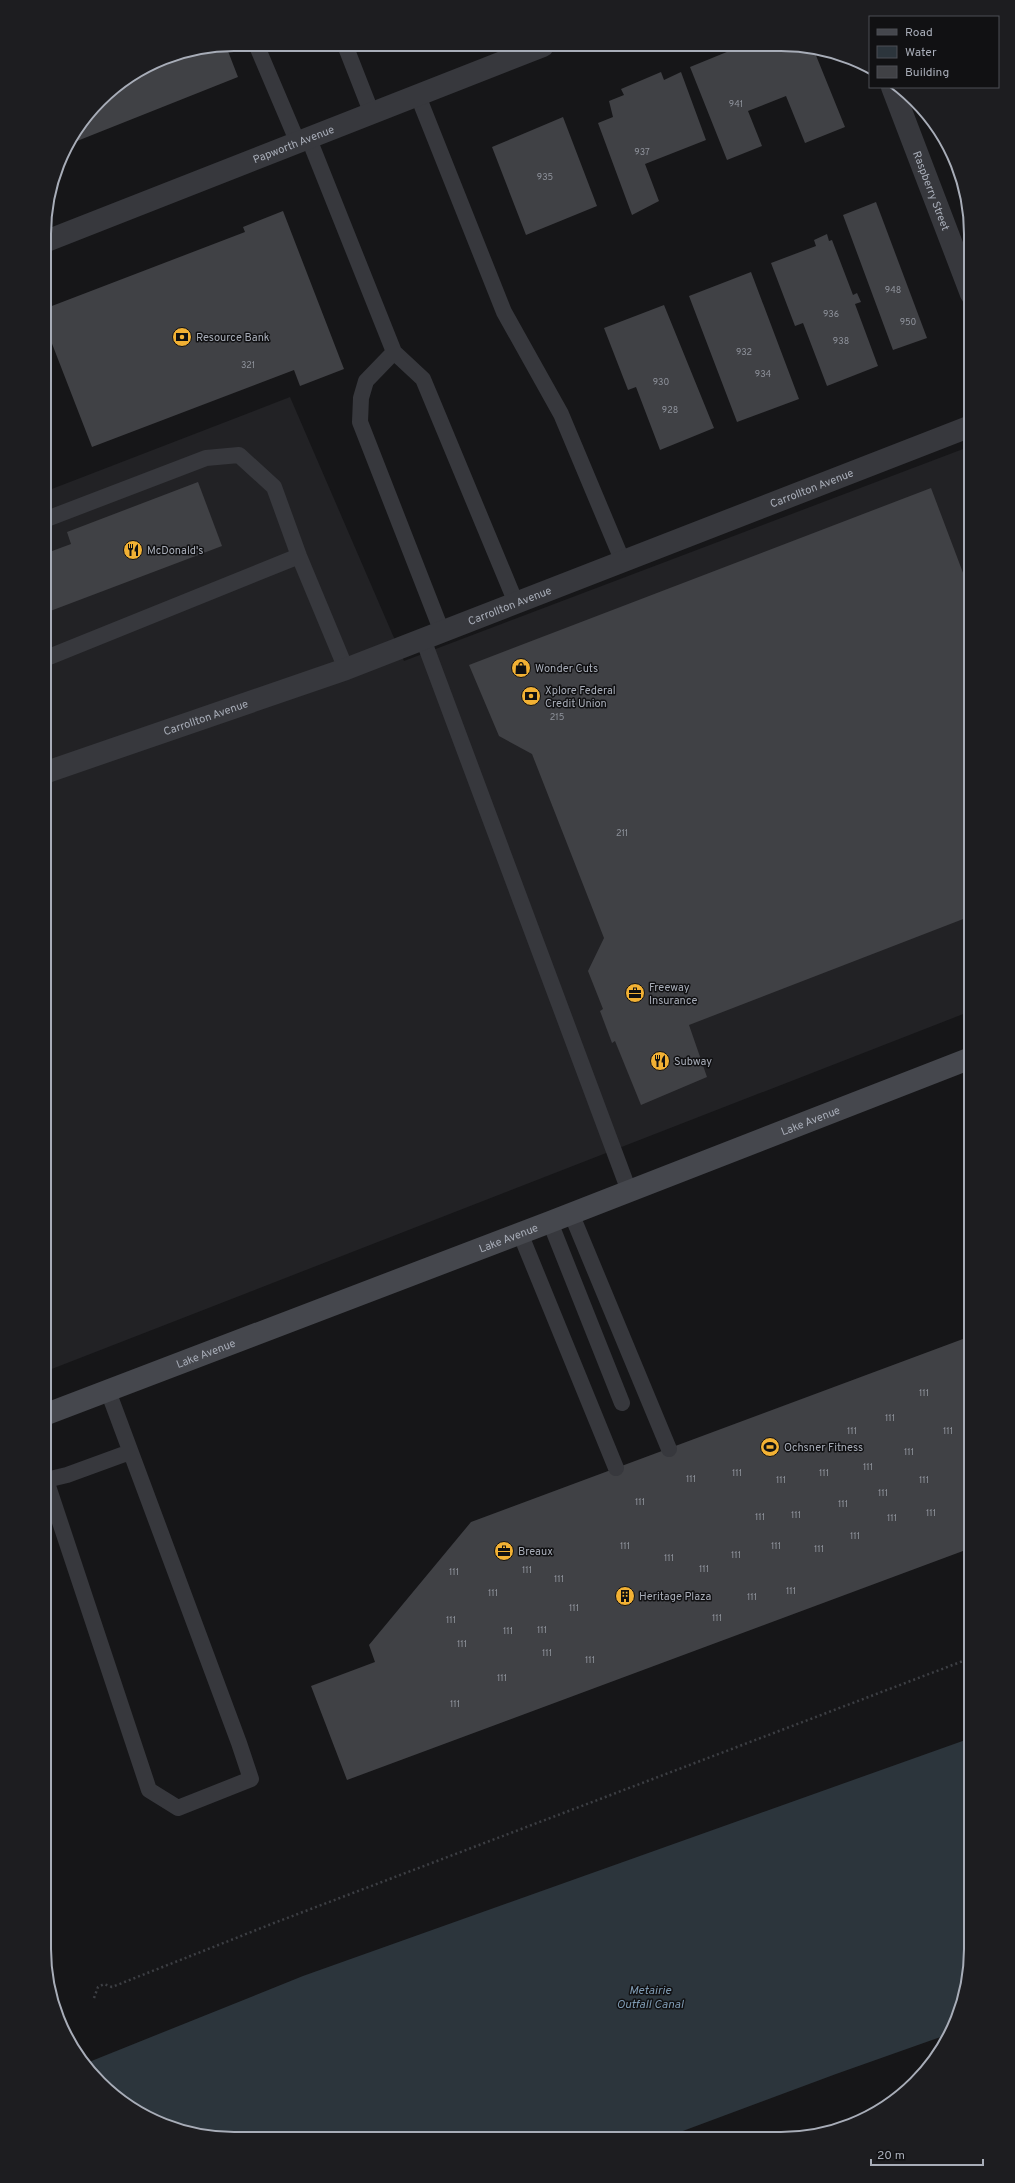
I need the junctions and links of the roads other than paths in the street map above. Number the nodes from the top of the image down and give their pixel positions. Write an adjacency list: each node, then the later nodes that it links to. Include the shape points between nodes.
1 (259, 51): 7 (lane)
2 (347, 51): 6 (lane)
3 (530, 51): 5 (street, Papworth Avenue)
4 (893, 89): 9 (street, Raspberry Street)
5 (418, 96): 6 (street, Papworth Avenue); 14 (lane, via 504,312 561,414)
6 (372, 114): 7 (street, Papworth Avenue)
7 (304, 141): 8 (street, Papworth Avenue); 10 (lane)
8 (51, 239)
9 (964, 276)
10 (394, 352): 15 (lane, via 424,379); 16 (lane, via 366,381 361,398 360,422)
11 (964, 429): 14 (street, Carrollton Avenue)
12 (51, 517): 13 (lane, via 206,458 239,455 274,487)
13 (299, 556): 17 (lane); 18 (lane)
14 (623, 562): 15 (street, Carrollton Avenue)
15 (516, 603): 16 (street, Carrollton Avenue)
16 (433, 635): 18 (street, Carrollton Avenue); 21 (lane)
17 (51, 654)
18 (346, 670): 19 (street, Carrollton Avenue)
19 (51, 771)
20 (964, 1061): 21 (street, Lake Avenue)
21 (629, 1191): 22 (street, Lake Avenue)
22 (571, 1213): 23 (street, Lake Avenue); 28 (lane)
23 (550, 1222): 24 (street, Lake Avenue); 26 (lane)
24 (520, 1233): 25 (street, Lake Avenue); 30 (lane)
25 (108, 1391): 27 (street, Lake Avenue); 29 (lane)
26 (622, 1403)
27 (51, 1412)
28 (669, 1449)
29 (130, 1452): 31 (lane, via 67,1475); 32 (lane, via 240,1743 251,1779 178,1808 149,1790)
30 (616, 1468)
31 (51, 1476)
32 (51, 1495)

